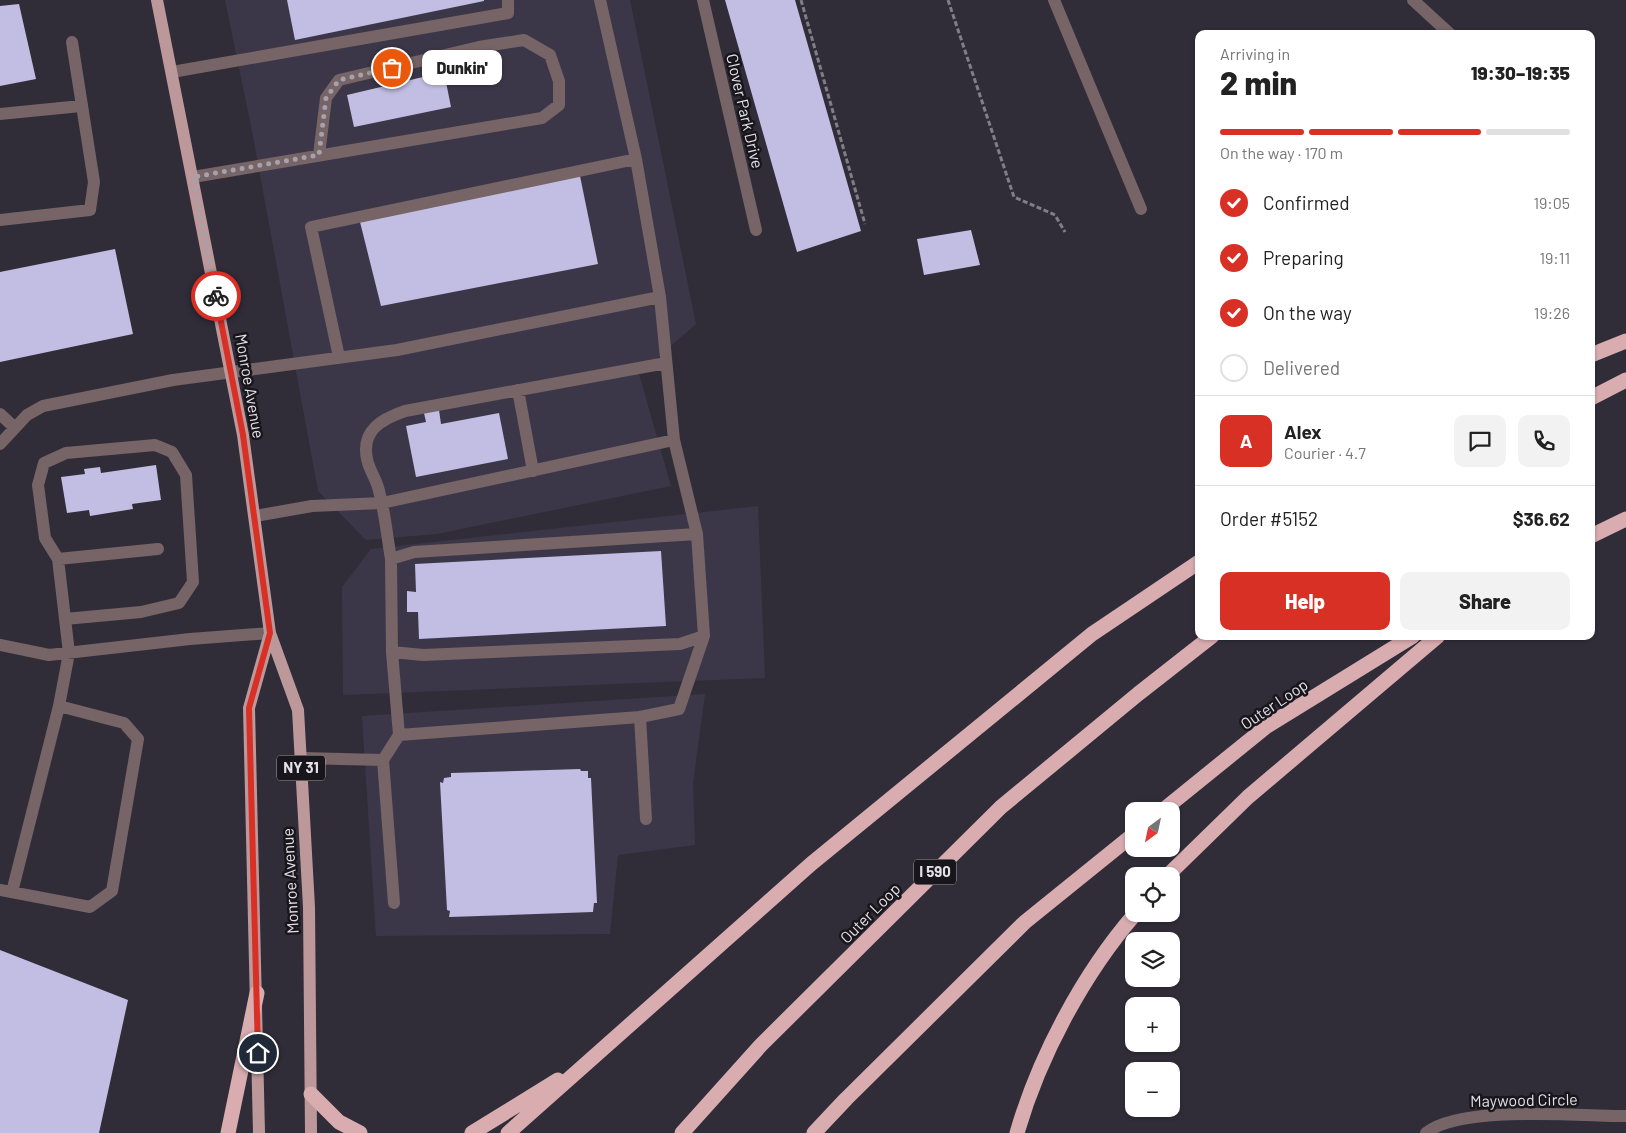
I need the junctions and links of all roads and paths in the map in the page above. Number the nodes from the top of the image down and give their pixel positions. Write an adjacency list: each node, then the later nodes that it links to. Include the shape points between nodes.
1 (157, 0): 11 (main road, Monroe Avenue / NY 31)
2 (508, 0): 11 (street, via 508,13)
3 (600, 0): 15 (street)
4 (703, 0): 20 (street, Clover Park Drive)
5 (800, 0): 19 (path)
6 (948, 0): 21 (path, via 1014,197 1055,215)
7 (1054, 0): 17 (street)
8 (1413, 0): 9 (street)
9 (1446, 30)
10 (72, 42): 12 (street)
11 (172, 72): 16 (main road, Monroe Avenue / NY 31)
12 (81, 106): 13 (street); 18 (street, via 94,182 90,210)
13 (0, 114)
14 (319, 155): 14 (street, via 542,118 559,105 559,81 550,55 524,40 479,47 339,80 326,98); 16 (street)
15 (636, 159): 22 (street); 25 (street, via 311,227)
16 (193, 177): 27 (main road, Monroe Avenue / NY 31)
17 (1142, 209)
18 (0, 220)
19 (865, 224)
20 (756, 230)
21 (1065, 232)
22 (660, 297): 25 (street, via 396,350); 26 (street)
23 (1626, 341): 24 (highway)
24 (1595, 353)
25 (339, 357): 27 (street)
26 (666, 362): 29 (street); 33 (street)
27 (231, 372): 32 (street, via 117,390 43,406 26,415); 37 (main road, Monroe Avenue / NY 31)
28 (1626, 380): 30 (highway)
29 (518, 390): 35 (street); 36 (street, via 405,411 382,420 366,445 367,460 377,481)
30 (1595, 396)
31 (0, 414): 32 (street)
32 (14, 427): 34 (street)
33 (674, 440): 35 (street); 39 (street)
34 (0, 444)
35 (533, 471): 36 (street)
36 (382, 503): 37 (street, via 312,506); 43 (street)
37 (255, 516): 46 (main road, Monroe Avenue / NY 31)
38 (1626, 518): 40 (highway)
39 (697, 534): 43 (street, via 414,552); 47 (street)
40 (1595, 534)
41 (158, 549): 42 (street)
42 (58, 559): 45 (street); 45 (street, via 45,538 38,486 44,463 66,453 154,445 172,452 186,475 194,582 179,603 141,612)
43 (391, 559): 52 (street)
44 (1195, 565): 67 (highway, via 1092,634 826,851)
45 (65, 619): 53 (street)
46 (270, 633): 53 (street); 57 (main road, Monroe Avenue / NY 31, via 298,710); 66 (main road, Monroe Avenue / NY 31, via 249,708)
47 (704, 636): 52 (street, via 680,644 423,655); 55 (street, via 679,709)
48 (1207, 640): 76 (highway, Outer Loop / I 590, via 1001,807 761,1044)
49 (1407, 640): 59 (highway, Outer Loop, via 1267,726)
50 (1433, 640): 62 (highway, via 1248,797)
51 (0, 644): 53 (street, via 49,656)
52 (392, 652): 56 (street)
53 (69, 653): 54 (street)
54 (59, 706): 63 (street); 63 (street, via 124,723 138,739 112,891 90,907)
55 (640, 717): 56 (street); 60 (street)
56 (399, 735): 58 (street)
57 (301, 758): 58 (street); 68 (main road, Monroe Avenue / NY 31, via 309,907)
58 (383, 760): 64 (street)
59 (1173, 802)
60 (646, 818)
61 (1125, 841): 77 (highway, via 1025,922)
62 (1176, 867)
63 (6, 891)
64 (394, 903)
65 (1129, 922): 78 (highway, via 1092,971 1052,1044)
66 (256, 993): 70 (highway); 71 (main road, Monroe Avenue / NY 31)
67 (591, 1060): 74 (highway); 75 (highway)
68 (311, 1094): 72 (main road, Monroe Avenue / NY 31); 73 (highway, via 339,1122)
69 (1626, 1116): 79 (street, Maywood Circle, via 1493,1114 1460,1118)
70 (228, 1133)
71 (259, 1133)
72 (311, 1133)
73 (360, 1133)
74 (472, 1133)
75 (508, 1133)
76 (682, 1133)
77 (814, 1133)
78 (1017, 1133)
79 (1426, 1133)

